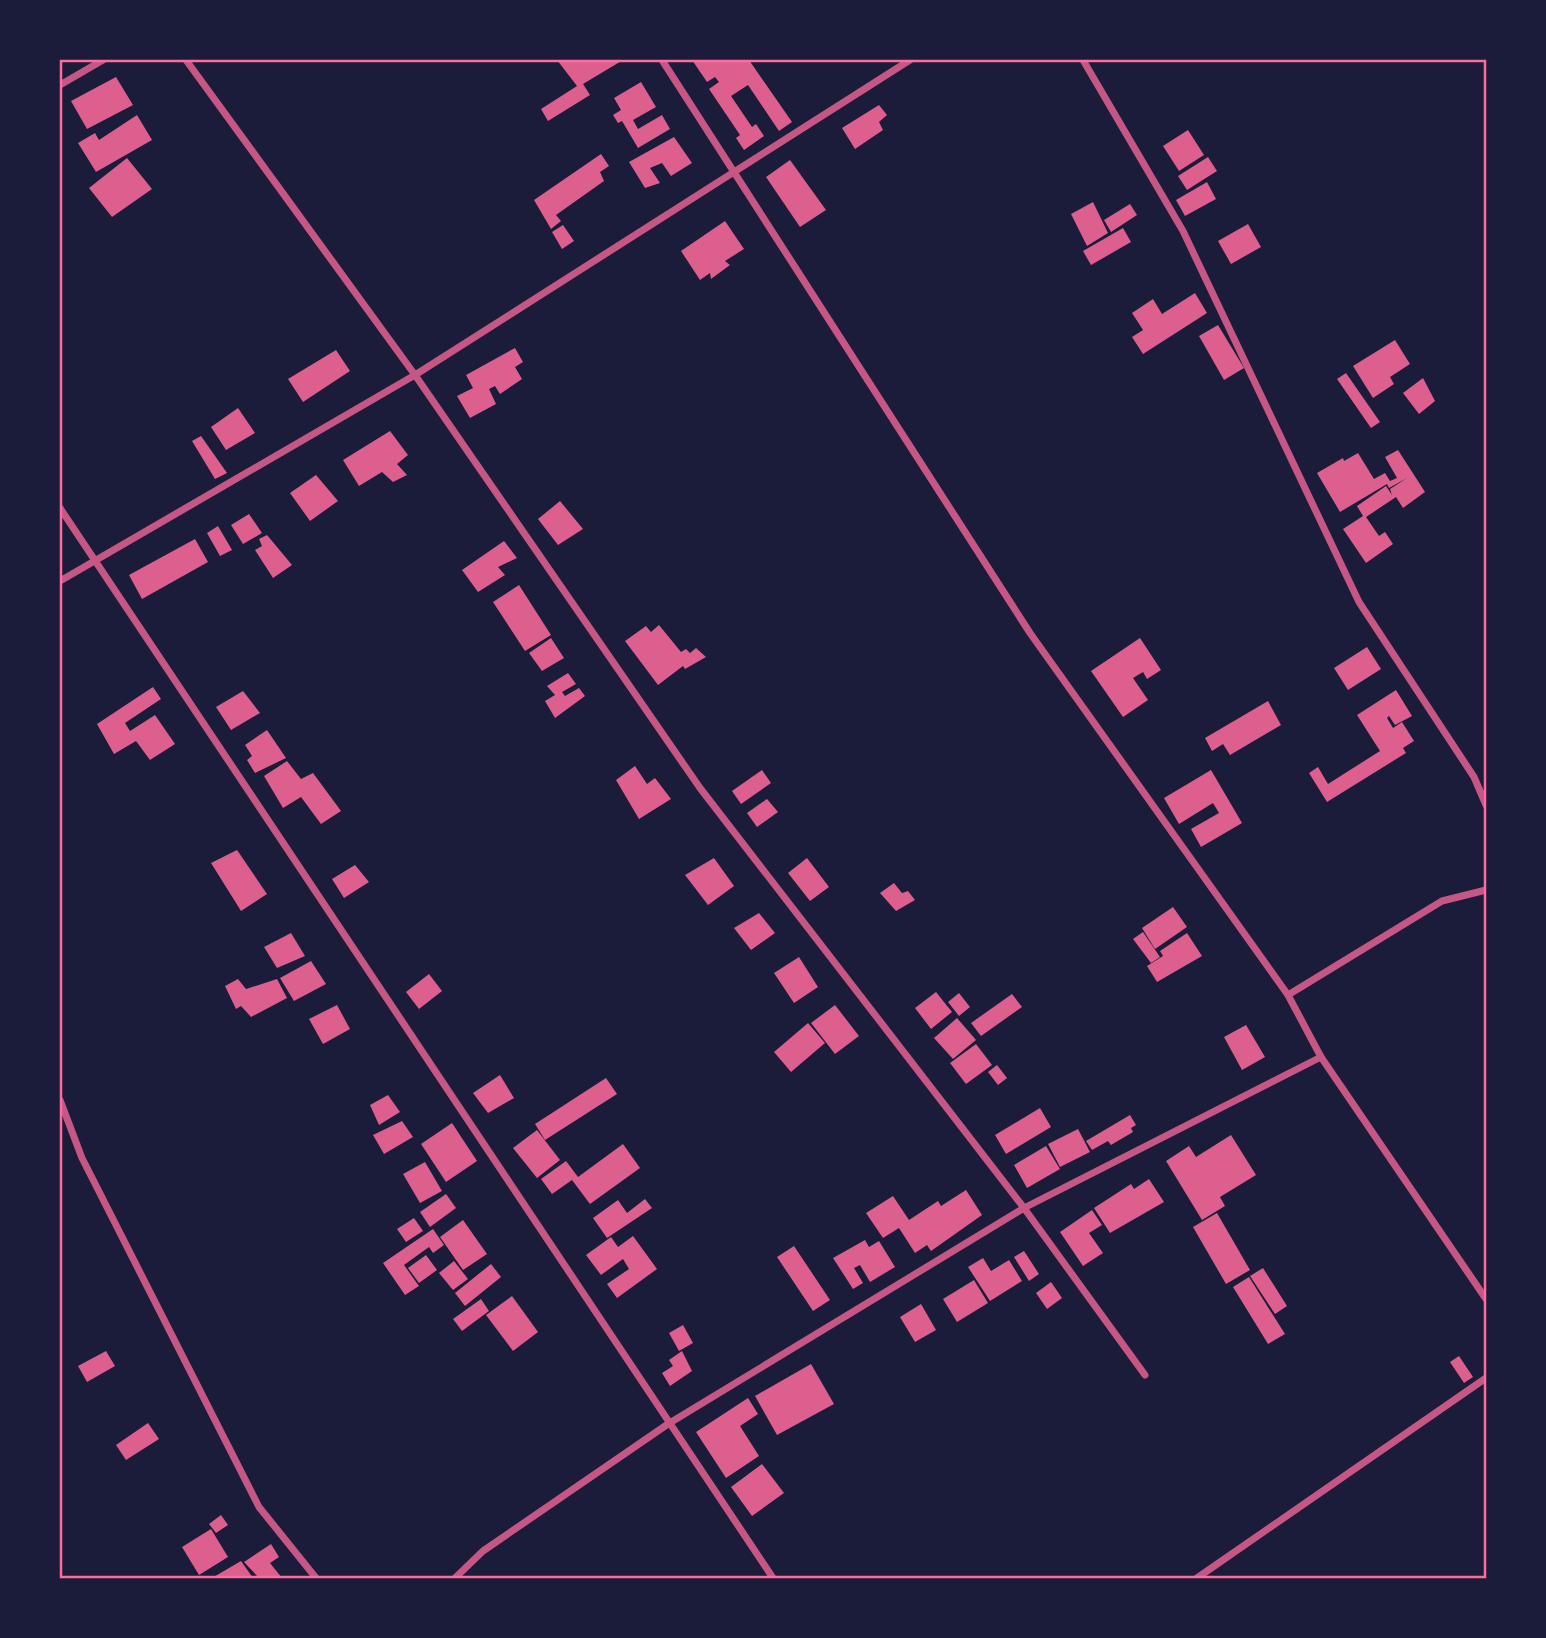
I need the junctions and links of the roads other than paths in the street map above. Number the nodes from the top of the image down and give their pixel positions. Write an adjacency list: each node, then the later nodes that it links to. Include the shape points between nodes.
1 (103, 60): 6 (street)
2 (186, 60): 8 (street)
3 (662, 60): 7 (street)
4 (910, 60): 7 (street)
5 (1083, 60): 12 (street, via 1184,231 1359,602 1474,777)
6 (60, 85)
7 (735, 173): 8 (street); 14 (street, via 1030,633)
8 (415, 375): 10 (street); 17 (street, via 700,788)
9 (60, 508): 10 (street)
10 (96, 561): 11 (street); 21 (street)
11 (60, 581)
12 (1486, 805)
13 (1486, 890): 14 (street, via 1442,901)
14 (1288, 995): 15 (street)
15 (1321, 1057): 17 (street); 18 (street)
16 (60, 1100): 22 (street, via 82,1158 258,1507)
17 (1024, 1208): 19 (street); 21 (street)
18 (1486, 1299)
19 (1145, 1375)
20 (1486, 1378): 25 (street)
21 (668, 1424): 23 (street, via 483,1551); 24 (street)
22 (316, 1578)
23 (456, 1578)
24 (773, 1578)
25 (1197, 1578)

